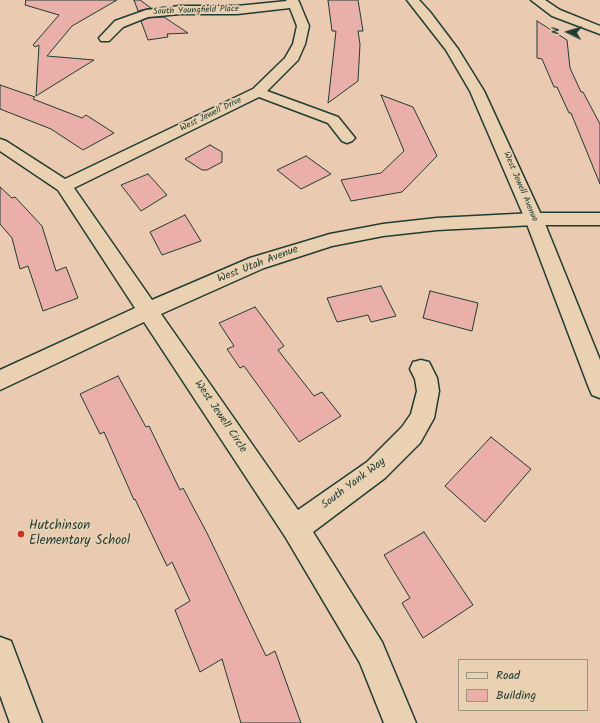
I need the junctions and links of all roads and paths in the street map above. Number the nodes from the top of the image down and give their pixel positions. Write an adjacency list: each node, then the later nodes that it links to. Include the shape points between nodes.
1 (413, 0): 10 (street, West Jewell Avenue, via 452,49 477,91)
2 (537, 0): 4 (street, via 556,13)
3 (294, 2): 5 (street, South Youngfield Place, via 237,10 180,10 146,14 119,24); 6 (street, West Jewell Drive, via 303,26 299,44 292,60)
4 (600, 30)
5 (106, 38)
6 (258, 92): 7 (street, via 333,120); 9 (street, West Jewell Drive)
7 (347, 138)
8 (0, 144): 9 (street, West Jewell Circle)
9 (64, 186): 12 (street, West Jewell Circle)
10 (534, 219): 11 (street, West Utah Avenue); 12 (street, West Utah Avenue, via 416,225 330,240 257,263); 15 (street, West Jewell Avenue)
11 (600, 219)
12 (148, 311): 14 (street, West Utah Avenue); 16 (street, West Jewell Circle)
13 (421, 369): 16 (street, South Yank Way, via 426,378 428,391 422,418 411,435 376,470)
14 (0, 380)
15 (600, 388)
16 (295, 529): 19 (street, West Jewell Circle, via 371,653)
17 (0, 652): 18 (street)
18 (26, 723)
19 (400, 723)

